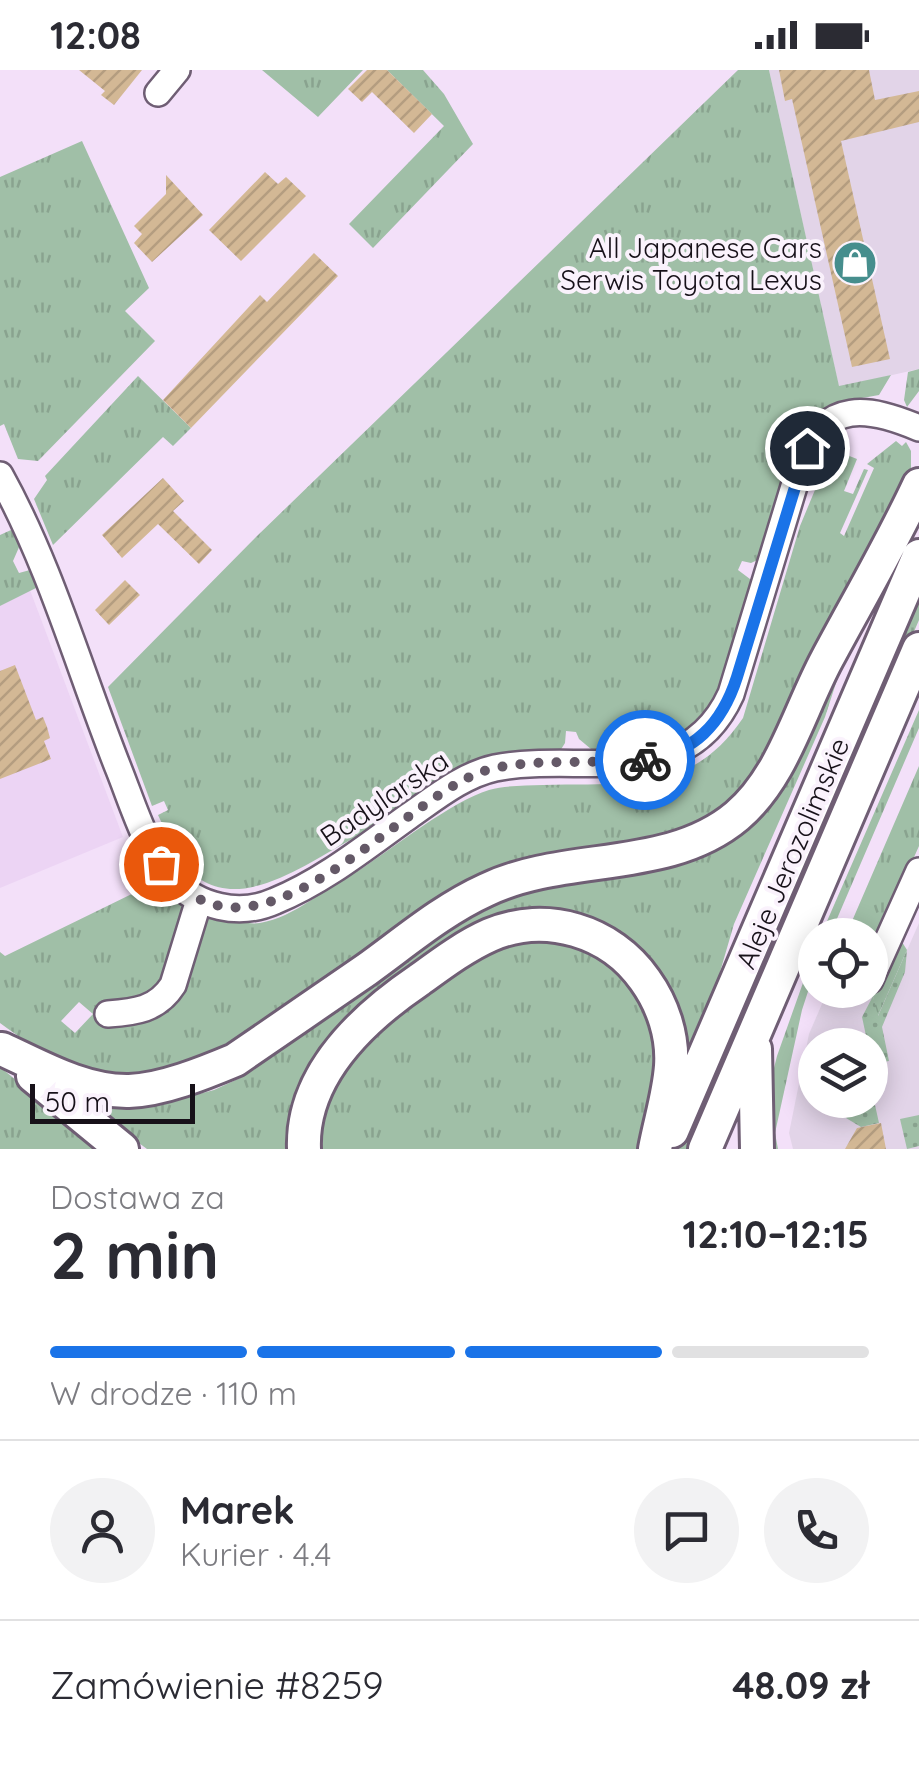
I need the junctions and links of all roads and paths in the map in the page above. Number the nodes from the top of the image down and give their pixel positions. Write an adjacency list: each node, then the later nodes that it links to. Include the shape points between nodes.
1 (177, 70): 2 (street)
2 (158, 93)
3 (919, 428): 11 (street, Badylarska, via 859,412 830,422 811,440 731,694 713,726 690,746 643,760 482,772 279,900 236,909)
4 (0, 474): 11 (street, via 36,554 142,854)
5 (919, 485): 6 (main road)
6 (886, 555): 9 (main road, via 821,735); 15 (main road, via 769,780 711,836 678,848 522,875 486,890 235,1060 196,1076 128,1091 69,1080)
7 (919, 556): 9 (main road, Aleje Jerozolimskie)
8 (915, 671): 14 (main road, Aleje Jerozolimskie)
9 (805, 822): 19 (main road, Aleje Jerozolimskie)
10 (919, 871): 12 (street)
11 (199, 900): 13 (street, via 166,996 135,1012)
12 (888, 940)
13 (108, 1014)
14 (756, 1030): 20 (main road, Aleje Jerozolimskie); 21 (main road)
15 (1, 1048): 16 (main road)
16 (122, 1149)
17 (304, 1149): 18 (main road, via 312,1102 329,1065 379,1007 492,934 532,926 568,926 602,940 634,963 656,996 671,1066)
18 (655, 1149)
19 (664, 1149)
20 (705, 1149)
21 (757, 1149)

